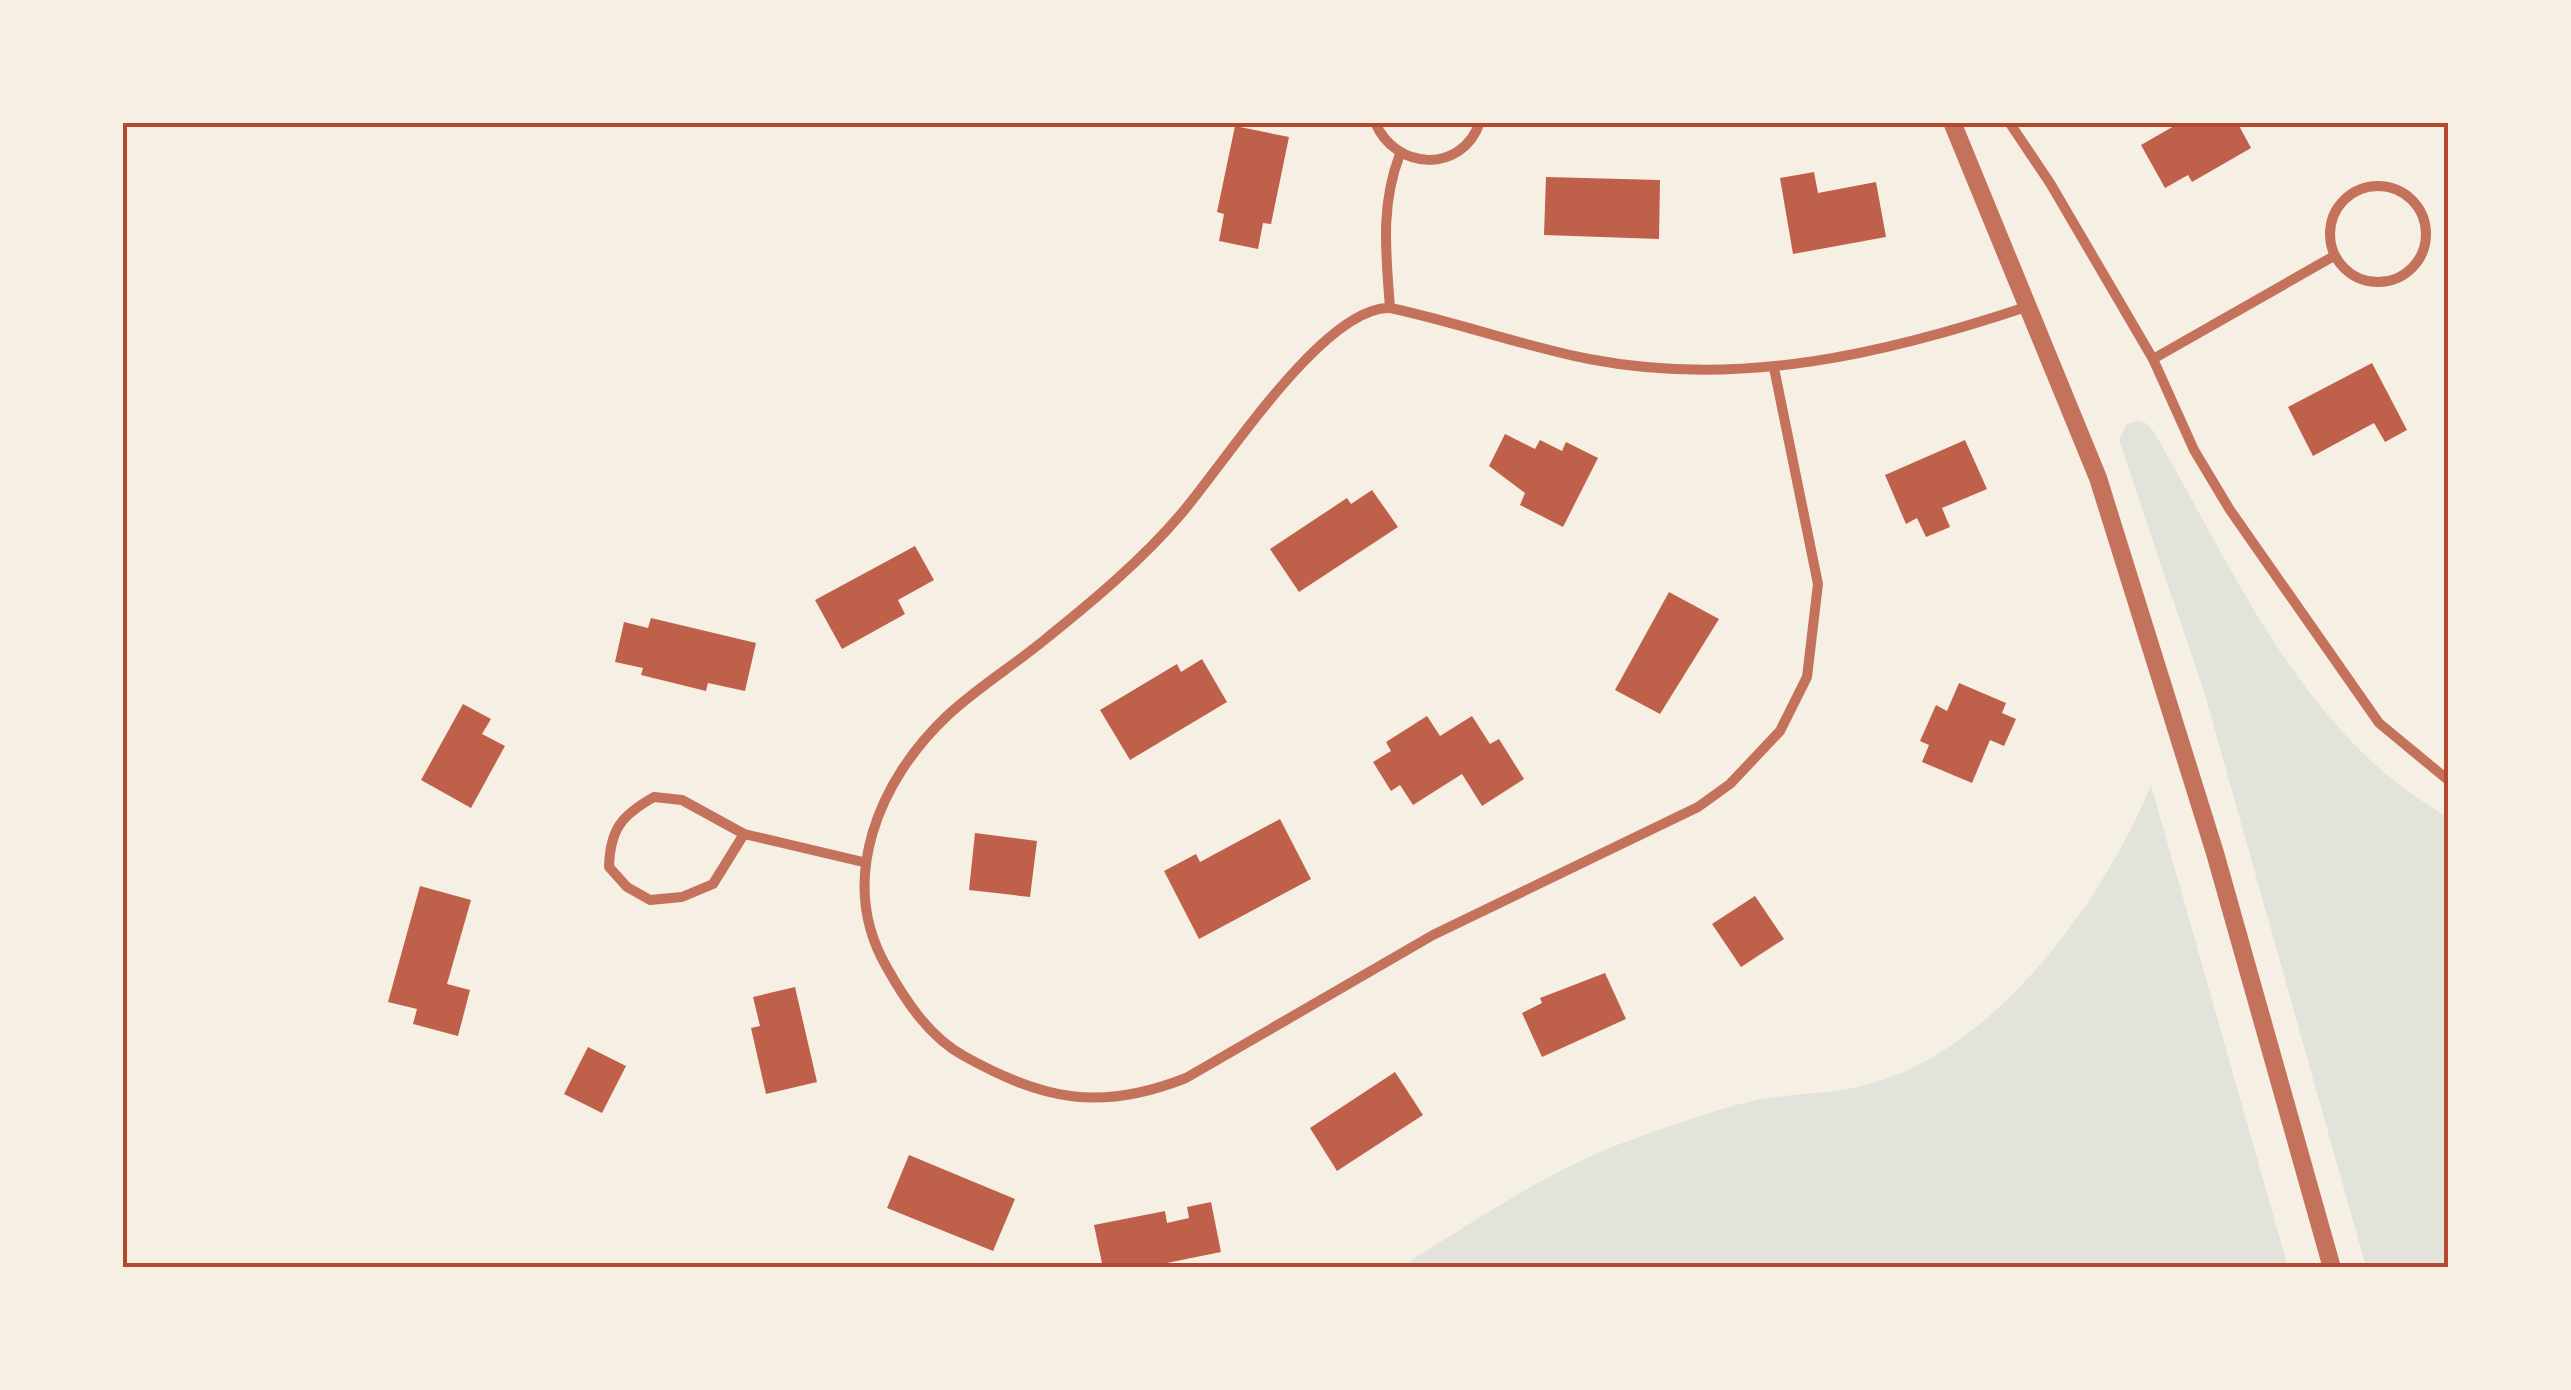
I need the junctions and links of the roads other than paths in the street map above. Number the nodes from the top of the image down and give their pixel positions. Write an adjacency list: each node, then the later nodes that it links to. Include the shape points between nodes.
1 (1375, 122): 5 (street)
2 (1480, 122): 5 (street, via 1465,148 1444,160)
3 (1952, 122): 7 (street)
4 (2009, 122): 9 (street)
5 (1400, 154): 8 (street, via 1384,213)
6 (2334, 256): 6 (street, via 2334,215 2359,190 2384,186 2418,206 2427,242 2400,278 2361,280); 9 (street)
7 (2029, 306): 10 (street, via 1898,345); 14 (street, via 2098,478 2151,642)
8 (1390, 308): 10 (street, via 1588,359 1658,369); 13 (street, via 1372,308 1346,321 1314,348 1178,518 1051,635 947,716 907,763 873,827)
9 (2152, 359): 11 (street, via 2221,495 2336,668 2379,723)
10 (1774, 368): 13 (street, via 1818,584 1807,678 1780,731 1750,763 1698,807 1658,829 1433,935 1186,1078 1108,1100 1026,1088 956,1052 927,1027 876,948 866,919)
11 (2448, 780)
12 (744, 834): 12 (street, via 713,884 682,898 650,900 608,866 610,841 624,814 654,798 682,800); 13 (street)
13 (864, 862)
14 (2332, 1268)

